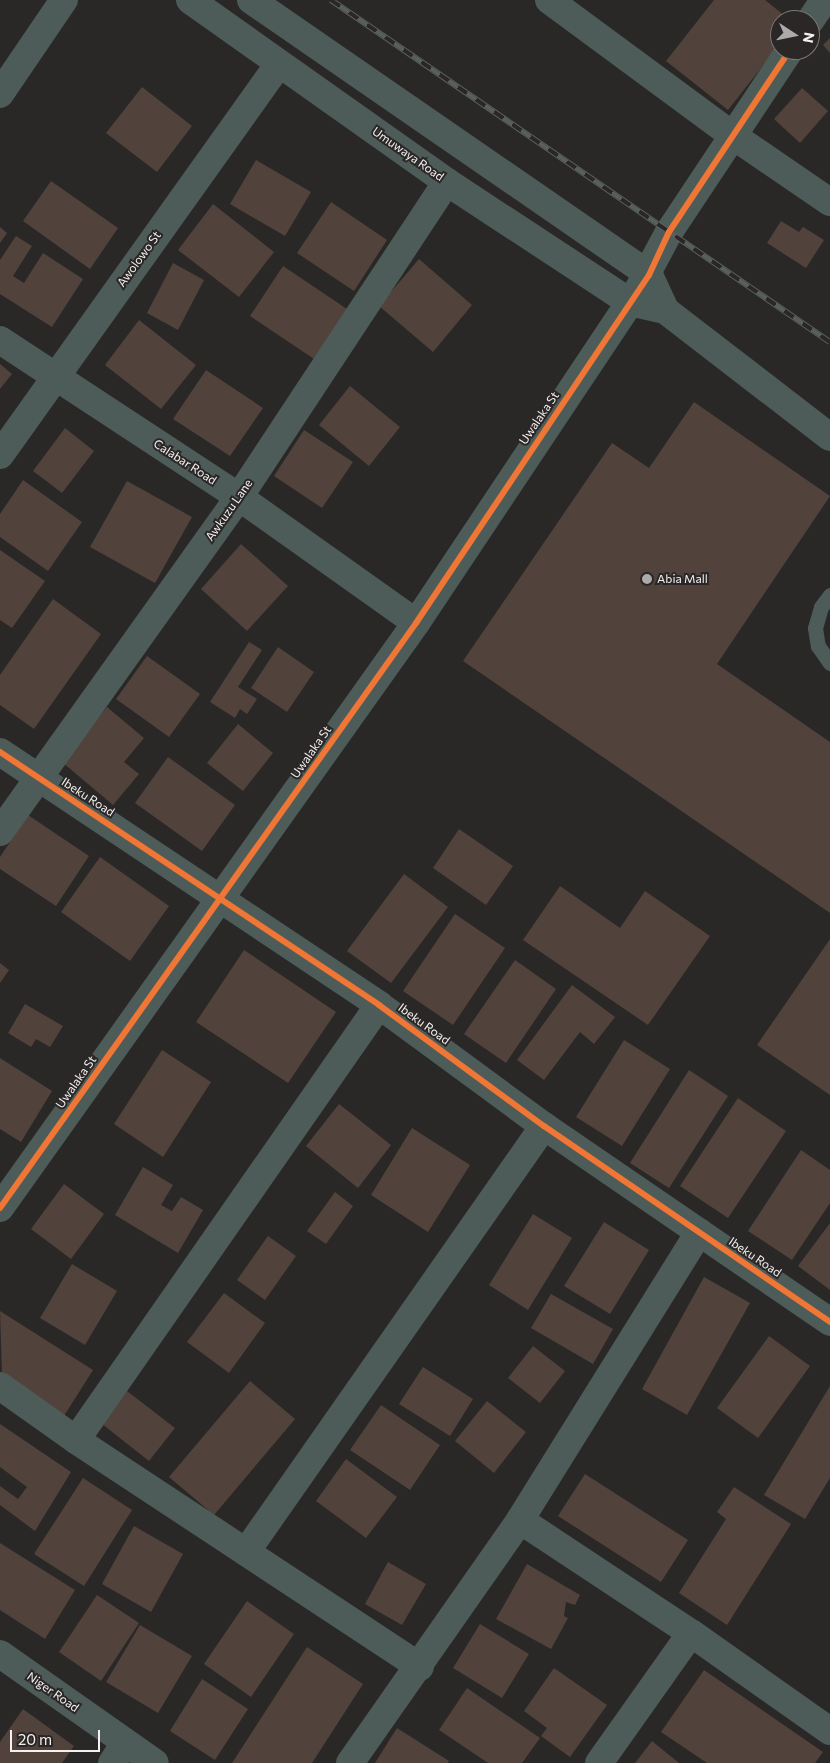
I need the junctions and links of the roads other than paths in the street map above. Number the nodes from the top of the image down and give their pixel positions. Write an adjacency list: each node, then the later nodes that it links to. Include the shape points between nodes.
1 (64, 0): 7 (street)
2 (190, 0): 6 (street, Umuwaya Road)
3 (251, 0): 11 (street)
4 (559, 3): 8 (street)
5 (783, 60): 8 (street, Uwalaka St)
6 (279, 64): 9 (street, Umuwaya Road); 15 (street, Awolowo St)
7 (0, 94)
8 (732, 135): 10 (street); 11 (street, Uwalaka St, via 669,232)
9 (448, 182): 12 (street, Umuwaya Road); 18 (street, Awkuzu Lane)
10 (830, 202)
11 (649, 275): 12 (street, Uwalaka St); 13 (street)
12 (630, 302): 13 (street); 20 (street, Uwalaka St)
13 (665, 310): 16 (street)
14 (0, 340): 15 (street, Calabar Road)
15 (54, 377): 17 (street, Awolowo St); 18 (street, Calabar Road)
16 (830, 437)
17 (0, 455)
18 (239, 497): 20 (street, Calabar Road); 23 (street, Awkuzu Lane)
19 (830, 595): 21 (lane, via 821,607 815,628 818,646)
20 (416, 622): 25 (street, Uwalaka St)
21 (830, 663)
22 (0, 752): 23 (street, Ibeku Road)
23 (37, 777): 24 (street, Awkuzu Lane); 25 (street, Ibeku Road)
24 (0, 832)
25 (221, 898): 26 (street, Ibeku Road); 28 (street, Uwalaka St)
26 (379, 1006): 27 (street, Ibeku Road); 32 (street)
27 (544, 1126): 29 (street, Ibeku Road); 34 (street)
28 (0, 1208)
29 (699, 1232): 30 (street, Ibeku Road); 33 (street)
30 (830, 1322)
31 (0, 1386): 32 (street)
32 (76, 1440): 34 (street)
33 (520, 1520): 35 (street); 37 (street)
34 (246, 1552): 37 (street)
35 (692, 1633): 38 (street); 42 (street)
36 (0, 1654): 39 (street, Niger Road)
37 (420, 1666): 41 (street)
38 (830, 1732)
39 (119, 1753): 40 (street, Niger Road)
40 (155, 1763)
41 (350, 1763)
42 (599, 1763)

